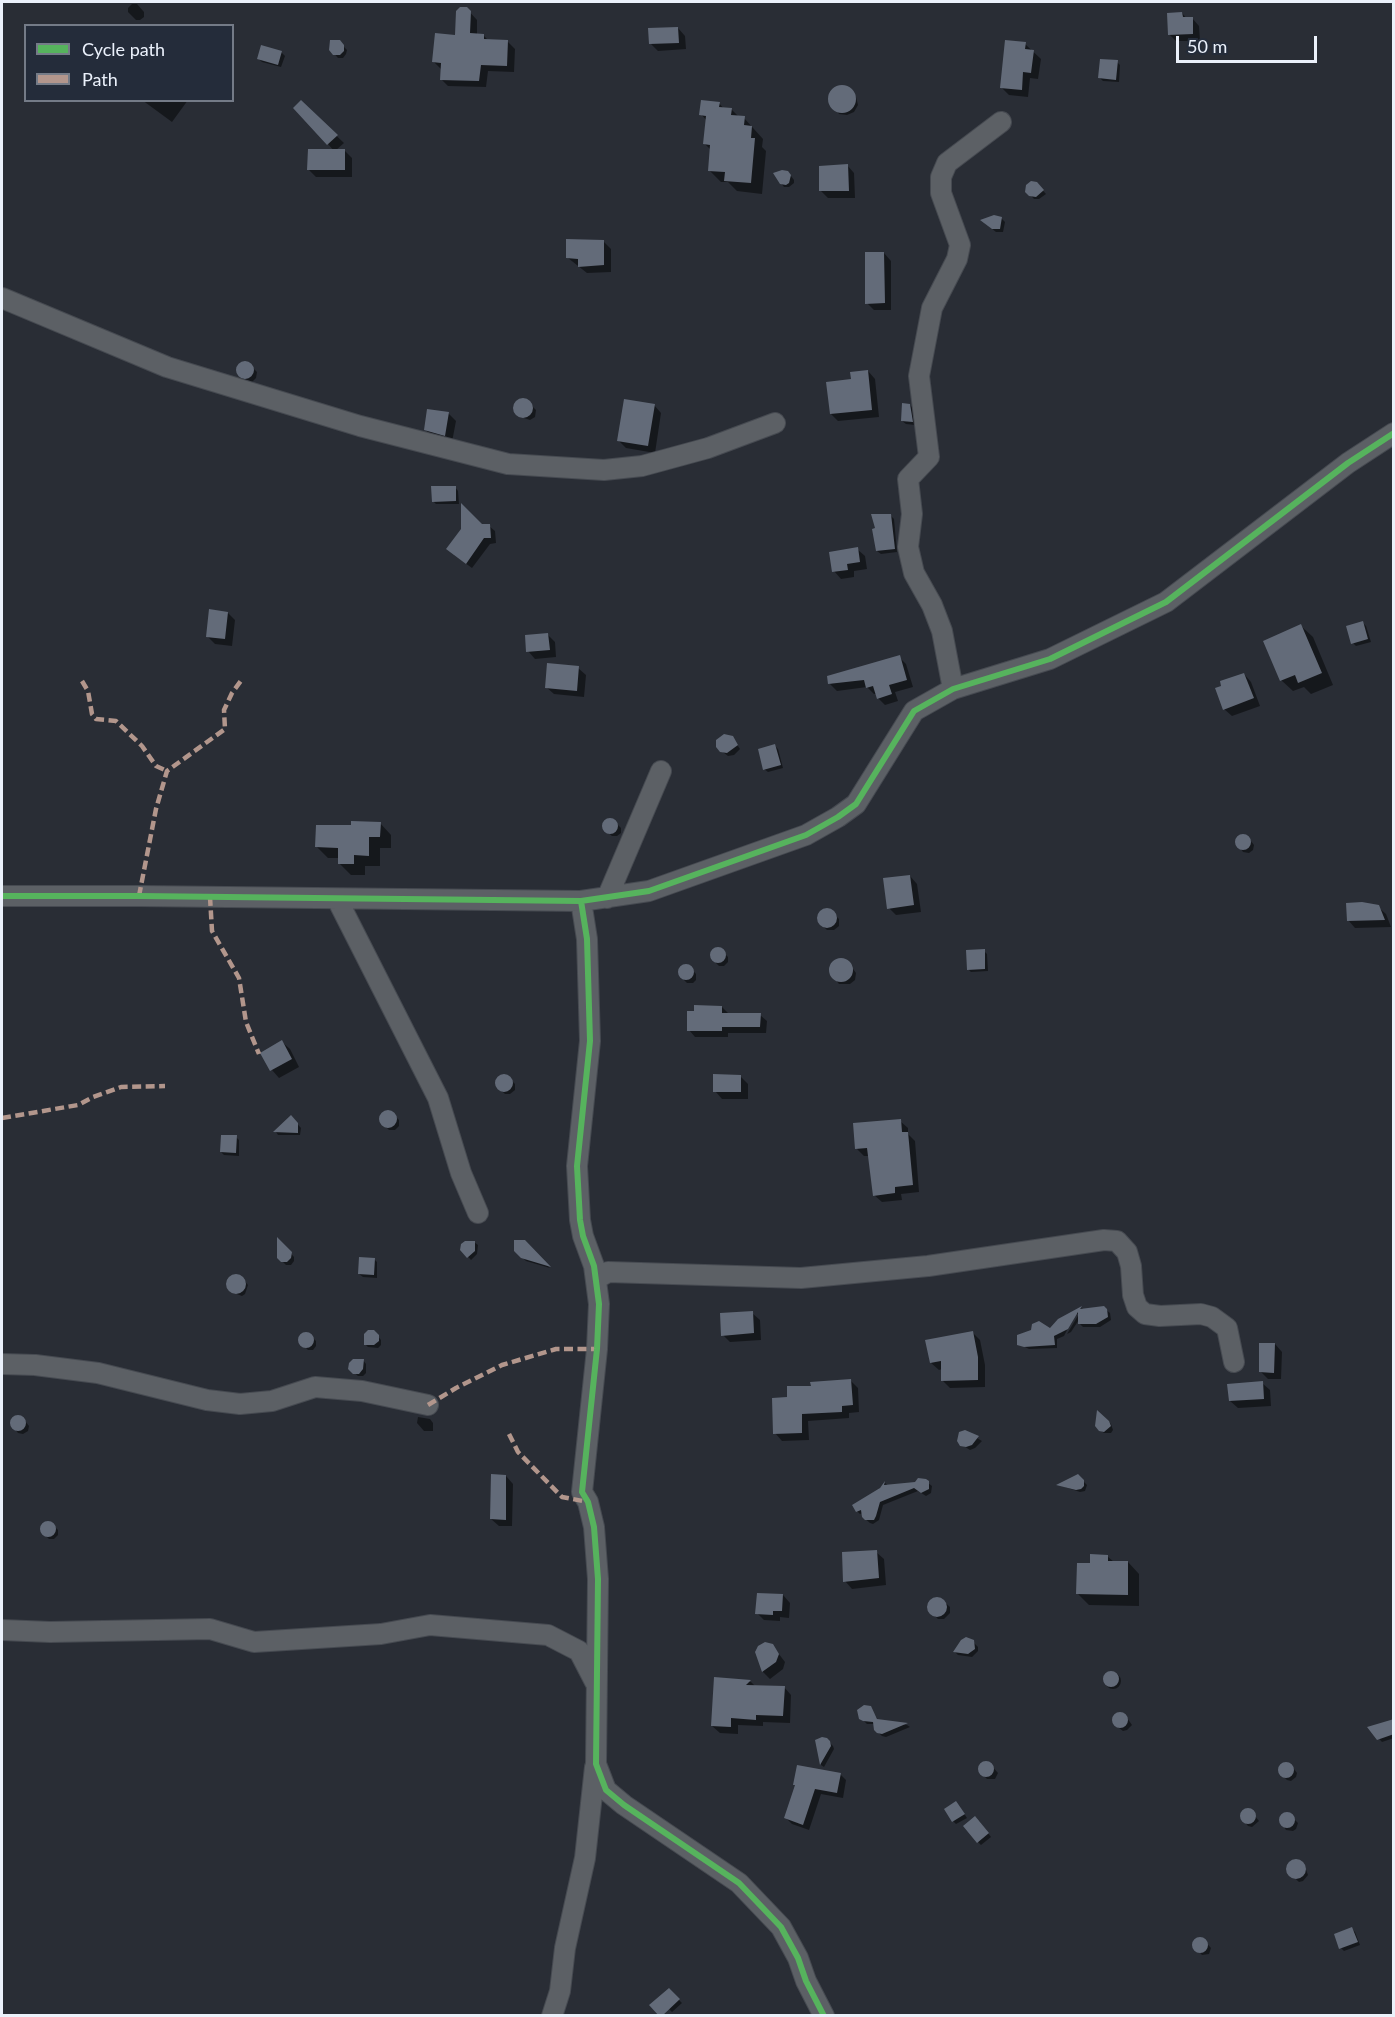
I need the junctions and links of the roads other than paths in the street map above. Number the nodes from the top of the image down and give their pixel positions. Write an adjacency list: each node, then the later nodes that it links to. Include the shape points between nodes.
1 (1001, 122): 5 (street, via 947,163 941,177 941,193 960,244 957,259 932,308 919,376 929,457 908,480 912,514 908,548 914,573 942,631)
2 (2, 298): 3 (street, via 167,367 360,426 508,464 604,470 642,466 708,448)
3 (775, 423)
4 (1394, 433): 5 (street, via 1348,463 1166,602 1050,660)
5 (953, 689): 8 (street, via 914,711 855,804 838,817 806,835 687,878 649,891)
6 (661, 771): 8 (street)
7 (2, 896): 9 (street)
8 (607, 898): 10 (street)
9 (337, 899): 10 (street); 11 (street, via 438,1098 460,1173)
10 (581, 901): 12 (street, via 587,939 590,1041 577,1166 580,1220)
11 (478, 1213)
12 (596, 1279): 13 (street, via 608,1272 801,1278 1117,1241 1127,1252 1137,1307 1145,1314 1212,1317 1227,1328); 17 (street, via 597,1349 582,1492 594,1527)
13 (1234, 1362)
14 (2, 1364): 15 (street, via 98,1372 207,1400 240,1404 272,1401 315,1387 362,1391)
15 (428, 1405)
16 (2, 1630): 17 (street, via 210,1629 254,1642 381,1634 430,1625 548,1635 579,1651)
17 (598, 1688): 18 (street)
18 (596, 1764): 19 (street, via 585,1858); 20 (street, via 606,1790 615,1798 739,1883 781,1927)
19 (552, 2016)
20 (824, 2016)

